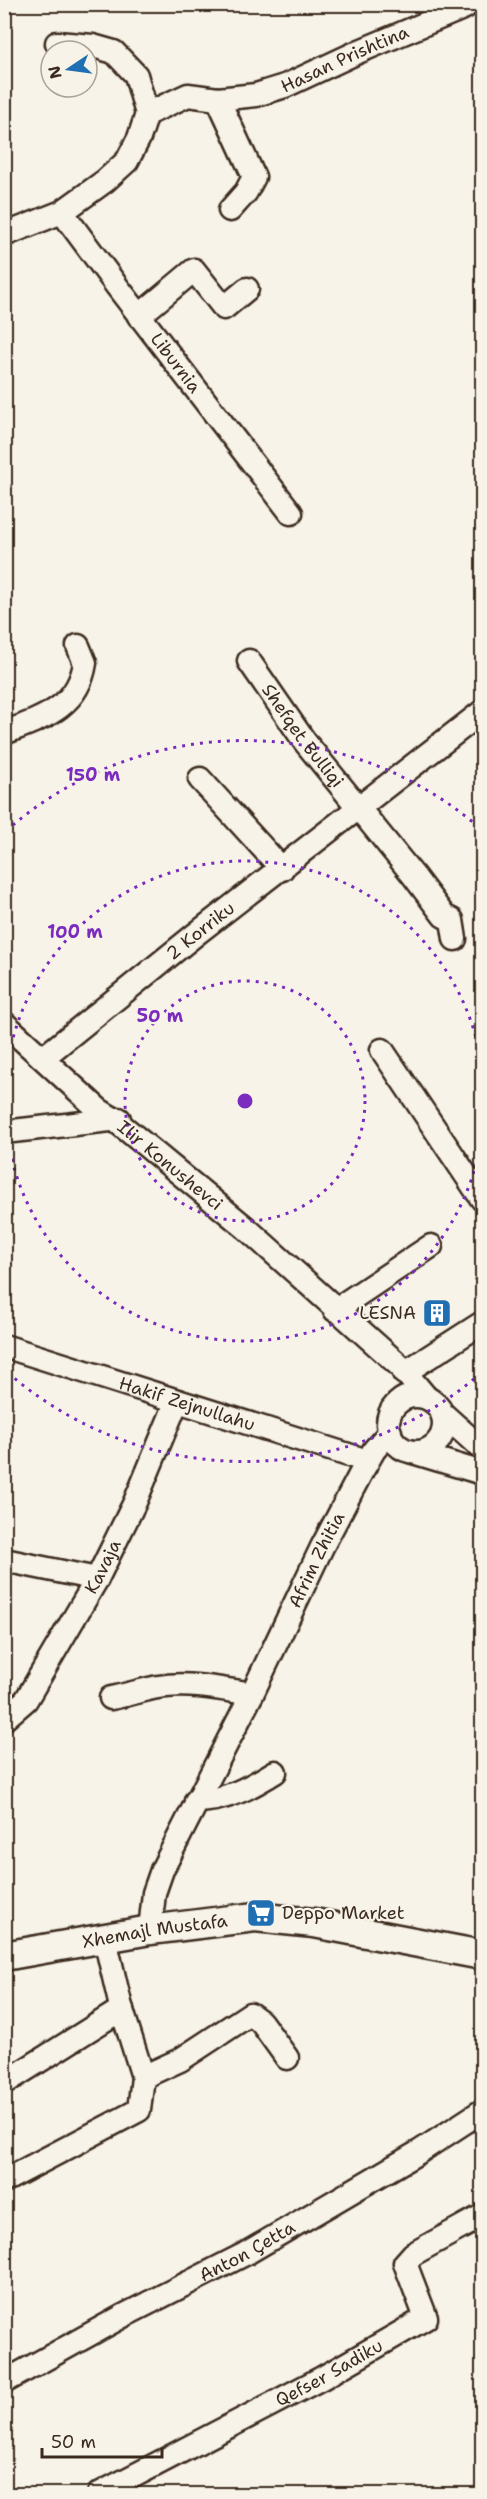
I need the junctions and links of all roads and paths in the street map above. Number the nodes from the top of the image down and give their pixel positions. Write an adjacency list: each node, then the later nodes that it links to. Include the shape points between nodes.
1 (464, 4): 3 (street, Hasan Prishtina, via 465,7 285,86 256,95)
2 (99, 48): 4 (street, via 114,52 136,75)
3 (218, 99): 4 (street, Hasan Prishtina, via 188,95); 5 (street, via 254,177)
4 (147, 114): 6 (street, via 127,161)
5 (230, 210)
6 (62, 212): 7 (street); 9 (street, Liburnia)
7 (4, 235)
8 (246, 290): 9 (street, via 224,308 194,270)
9 (139, 316): 10 (street, Liburnia)
10 (291, 513)
11 (78, 646): 14 (street, via 85,663 76,693 45,717)
12 (249, 661): 16 (street, Shefqet Bulliqi, via 304,742)
13 (483, 712): 16 (street, 2 Korriku)
14 (4, 733)
15 (200, 779): 17 (street)
16 (358, 806): 17 (street, 2 Korriku); 18 (street, via 444,916 452,921)
17 (282, 869): 21 (street, 2 Korriku)
18 (455, 939)
19 (4, 1023): 21 (street, Ilir Konushevci)
20 (382, 1050): 24 (street)
21 (44, 1057): 22 (street, Ilir Konushevci)
22 (114, 1120): 23 (street); 26 (street, Ilir Konushevci, via 225,1210)
23 (4, 1132)
24 (483, 1199)
25 (431, 1246): 26 (street)
26 (335, 1310): 29 (street, Ilir Konushevci)
27 (483, 1323): 29 (street)
28 (4, 1346): 31 (street, Hakif Zejnullahu)
29 (404, 1373): 30 (street); 32 (street)
30 (426, 1397): 32 (street, via 408,1397); 33 (street)
31 (177, 1401): 37 (street, Hakif Zejnullahu, via 358,1458); 40 (street, Kavaja, via 135,1502)
32 (394, 1407): 34 (street, via 388,1424)
33 (443, 1414): 35 (street); 36 (street, via 444,1431 435,1445)
34 (390, 1432): 36 (street, via 398,1445); 37 (street, Afrim Zhitia)
35 (483, 1449)
36 (411, 1451): 38 (street)
37 (366, 1464): 41 (street, Afrim Zhitia)
38 (483, 1473)
39 (4, 1560): 40 (street)
40 (97, 1579): 43 (street, Kavaja, via 26,1700)
41 (252, 1694): 42 (street, via 206,1686 177,1686); 45 (street, Afrim Zhitia)
42 (111, 1698)
43 (4, 1719)
44 (275, 1772): 45 (street, via 235,1793 213,1801)
45 (196, 1801): 46 (street, Afrim Zhitia, via 162,1870 154,1893)
46 (150, 1930): 47 (main road, Xhemajl Mustafa); 48 (main road, Xhemajl Mustafa, via 255,1917 314,1923)
47 (105, 1939): 49 (main road, Xhemajl Mustafa); 50 (street)
48 (483, 1955)
49 (4, 1956)
50 (122, 2010): 52 (street); 53 (street)
51 (287, 2058): 52 (street, via 261,2022 250,2014 180,2060)
52 (143, 2077): 55 (street, via 139,2110)
53 (6, 2082)
54 (483, 2111): 57 (street, Anton Çetta, via 245,2254)
55 (4, 2181)
56 (483, 2216): 58 (street, Qefser Sadiku, via 413,2254 405,2263 426,2318 322,2378)
57 (4, 2382)
58 (99, 2494)

